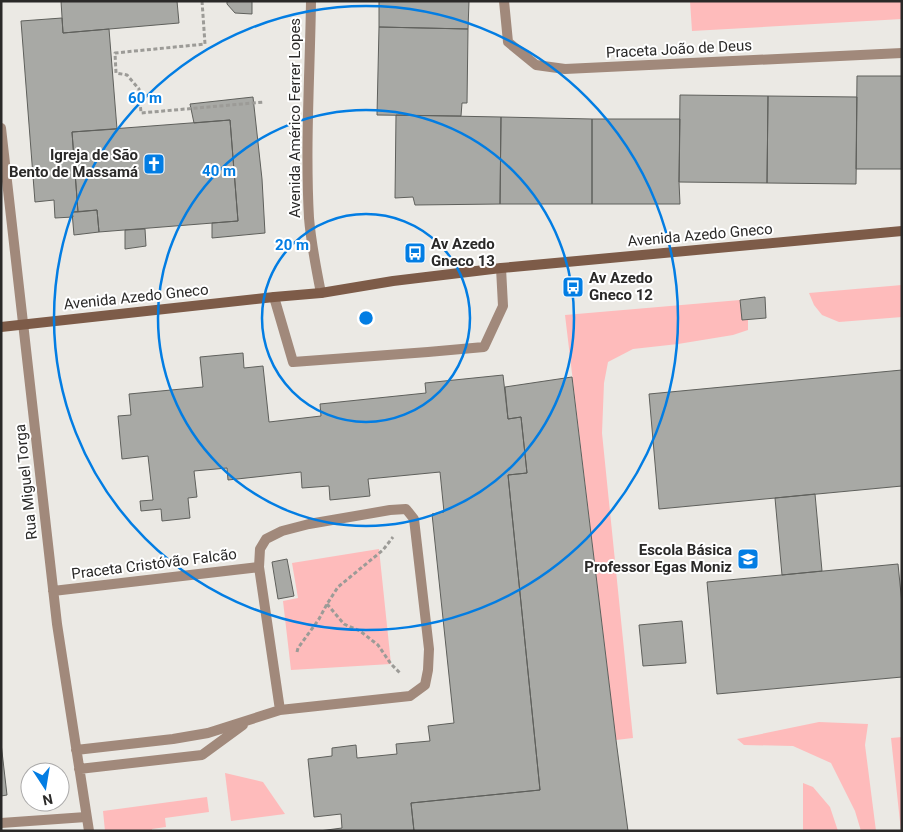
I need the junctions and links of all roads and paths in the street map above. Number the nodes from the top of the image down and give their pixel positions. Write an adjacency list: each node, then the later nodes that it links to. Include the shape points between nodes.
1 (202, 1): 5 (path, via 205,44 115,53 116,73 127,75 139,88 141,113)
2 (311, 1): 9 (street, Avenida Américo Ferrer Lopes, via 307,171 309,220)
3 (504, 1): 4 (street, Praceta João de Deus, via 508,42 536,66 565,70)
4 (902, 53)
5 (264, 102)
6 (1, 128): 11 (street, Rua Miguel Torga)
7 (902, 231): 8 (street, Avenida Azedo Gneco)
8 (502, 268): 9 (street, Avenida Azedo Gneco); 10 (street, via 503,306 484,347 293,362)
9 (320, 293): 10 (street, Avenida Azedo Gneco)
10 (274, 297): 11 (street, Avenida Azedo Gneco)
11 (23, 324): 12 (street, Avenida Azedo Gneco); 15 (street, Rua Miguel Torga)
12 (1, 327)
13 (406, 510): 14 (street, Praceta Cristóvão Falcão, via 381,511 282,530 266,538 260,549); 16 (path, via 383,550 338,587); 18 (street, via 414,519 429,649 425,685)
14 (260, 567): 15 (street, Praceta Cristóvão Falcão); 19 (street, Praceta Cristóvão Falcão)
15 (53, 591): 21 (street, Rua Miguel Torga)
16 (327, 604): 17 (path); 18 (path, via 344,624 378,645 398,673 407,676)
17 (296, 655)
18 (410, 696): 19 (street)
19 (280, 710): 20 (street)
20 (250, 720): 21 (street, via 174,739); 22 (street, via 202,755)
21 (76, 750): 22 (street, Rua Miguel Torga)
22 (79, 769): 23 (street, Rua Miguel Torga)
23 (86, 816): 24 (street); 25 (street, Rua Miguel Torga)
24 (1, 823)
25 (89, 831)

